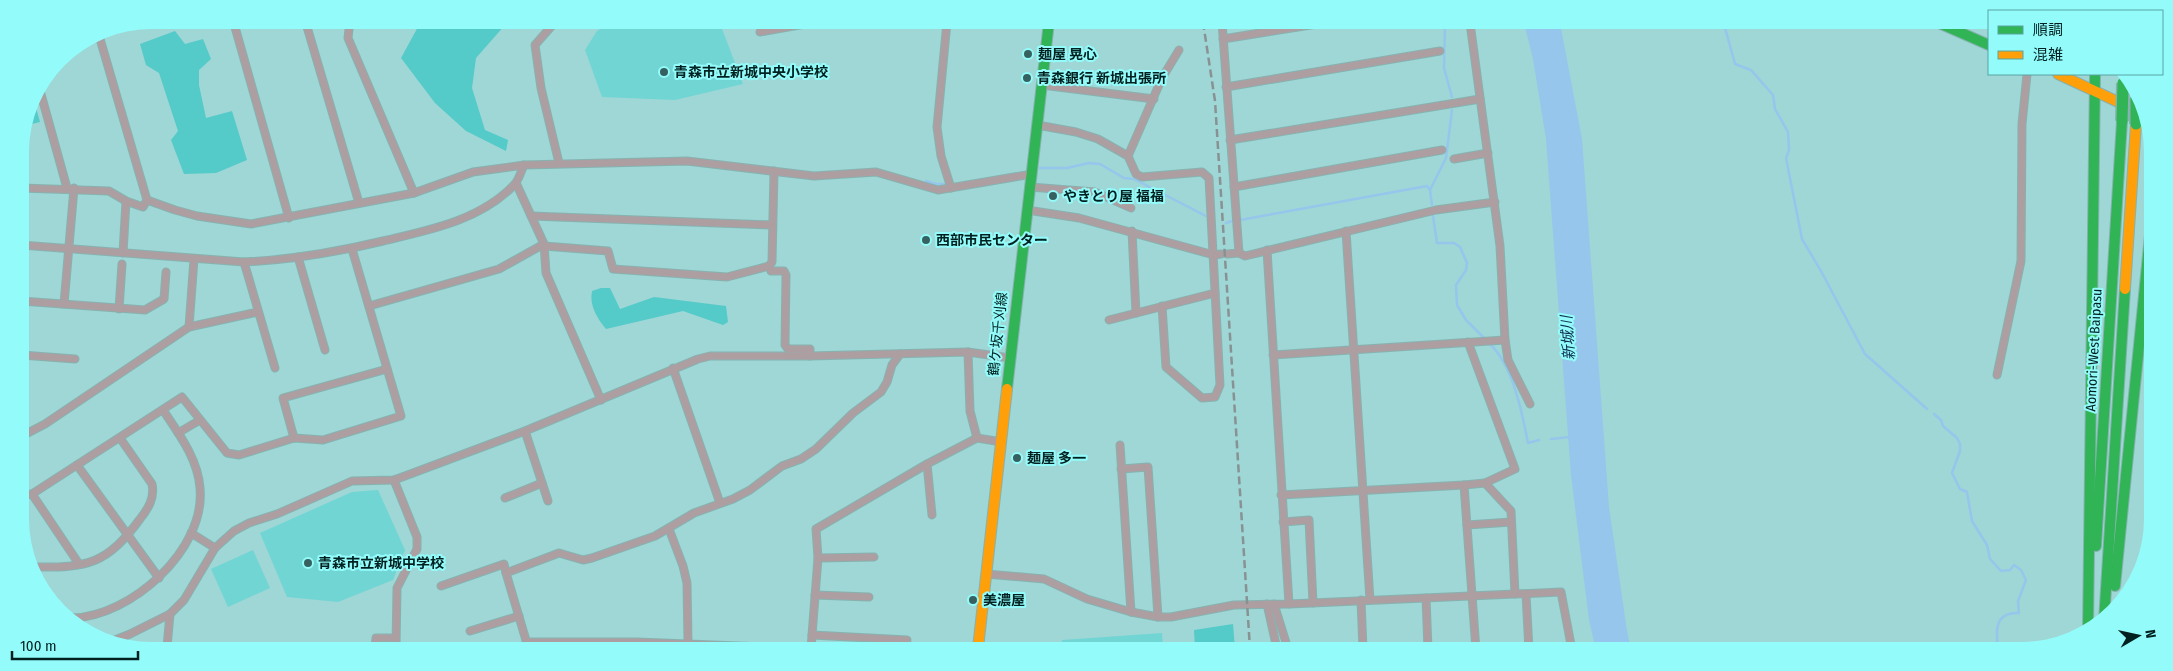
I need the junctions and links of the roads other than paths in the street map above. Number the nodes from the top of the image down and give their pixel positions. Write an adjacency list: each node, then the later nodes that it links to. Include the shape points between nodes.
1 (236, 29): 54 (street)
2 (308, 29): 50 (street)
3 (349, 29): 46 (street, via 348,38)
4 (549, 29): 36 (street, via 535,45 541,88)
5 (777, 29): 12 (street)
6 (945, 29): 45 (street, via 937,127 941,156)
7 (1048, 29): 22 (main road, 鶴ケ坂千刈線)
8 (1222, 29): 13 (street)
9 (1286, 29): 13 (street)
10 (1471, 29): 27 (street)
11 (1953, 29): 15 (main road)
12 (760, 32)
13 (1223, 39): 23 (street)
14 (100, 40): 47 (street)
15 (1988, 44)
16 (1179, 50): 26 (street)
17 (1440, 51): 23 (street)
18 (2027, 75): 97 (street, via 2022,124 2020,261)
19 (2060, 75): 24 (main road)
20 (2095, 75): 24 (main road)
21 (2122, 81): 159 (main road, Aomori-West Baipasu, bridge, via 2104,433)
22 (1042, 85): 26 (street); 30 (main road, 鶴ケ坂千刈線)
23 (1226, 87): 31 (street)
24 (2096, 91): 29 (main road); 158 (main road)
25 (42, 96): 44 (street)
26 (1154, 99): 34 (street)
27 (1480, 99): 31 (street); 33 (street)
28 (2136, 107): 152 (main road, Aomori-West Baipasu, bridge)
29 (2138, 111)
30 (1038, 125): 34 (street, via 1098,139); 39 (main road, 鶴ケ坂千刈線)
31 (1230, 140): 42 (street)
32 (1442, 150): 42 (street)
33 (1488, 153): 35 (street); 49 (street)
34 (1128, 156): 65 (street, via 1136,174 1142,177 1202,172 1209,178)
35 (1454, 159)
36 (559, 163): 37 (street); 38 (street, via 687,161)
37 (524, 165): 40 (street); 46 (street, via 473,172)
38 (774, 171): 45 (street, via 814,176 876,172 938,190); 55 (street)
39 (1032, 174): 41 (main road, 鶴ケ坂千刈線); 45 (street)
40 (516, 183): 53 (street); 60 (street, via 494,202 463,219 429,231)
41 (1030, 187): 51 (street, via 1095,192); 52 (main road, 鶴ケ坂千刈線)
42 (1234, 187): 64 (street)
43 (29, 188): 44 (street)
44 (71, 188): 48 (street, via 109,191); 61 (street)
45 (951, 188)
46 (414, 193): 50 (street)
47 (147, 200): 48 (street, via 143,207); 54 (street, via 197,216 251,224)
48 (126, 201): 63 (street)
49 (1495, 202): 57 (street, via 1436,210); 83 (street)
50 (359, 203): 54 (street)
51 (1131, 208)
52 (1027, 210): 56 (street, via 1080,218); 92 (main road, 鶴ケ坂千刈線)
53 (532, 216): 55 (street); 58 (street)
54 (290, 218)
55 (772, 225): 70 (street, via 772,262)
56 (1132, 231): 65 (street); 80 (street)
57 (1346, 231): 62 (street); 86 (street)
58 (544, 245): 70 (street, via 608,251 613,269 728,278); 76 (street, via 499,269); 98 (street, via 546,273)
59 (29, 246): 61 (street)
60 (352, 248): 66 (street); 76 (street)
61 (70, 249): 63 (street); 75 (street)
62 (1267, 250): 64 (street, via 1245,256); 90 (street)
63 (123, 253): 67 (street)
64 (1239, 253): 65 (street)
65 (1220, 254): 72 (street)
66 (298, 257): 68 (street); 85 (street)
67 (194, 259): 68 (street); 82 (street)
68 (244, 262): 79 (street)
69 (122, 264): 78 (street)
70 (769, 266): 91 (street, via 771,271 784,271 786,275 785,344 788,349 810,349)
71 (166, 272): 78 (street, via 164,299 146,310)
72 (1215, 293): 77 (street); 77 (street, via 1220,385 1215,397 1202,398 1166,367)
73 (2144, 293): 148 (main road)
74 (29, 302): 75 (street)
75 (64, 304): 78 (street)
76 (369, 306): 96 (street)
77 (1162, 306): 80 (street)
78 (119, 309)
79 (258, 312): 82 (street); 94 (street)
80 (1136, 313): 81 (street)
81 (1108, 320)
82 (188, 327): 102 (street)
83 (1505, 340): 84 (street); 99 (street, via 1508,360)
84 (1468, 342): 86 (street); 115 (street, via 1515,469)
85 (325, 350)
86 (1353, 350): 90 (street); 117 (street)
87 (968, 352): 88 (street); 92 (street); 107 (street, via 970,411)
88 (900, 354): 91 (street); 123 (street, via 880,392 816,449 782,466 750,490)
89 (29, 355): 93 (street)
90 (1273, 355): 120 (street)
91 (810, 356): 95 (street, via 710,356)
92 (1010, 358): 108 (main road, 鶴ケ坂千刈線)
93 (75, 359)
94 (275, 368)
95 (673, 368): 98 (street); 123 (street)
96 (387, 370): 106 (street, via 283,398); 106 (street, via 401,416 323,440)
97 (1997, 375)
98 (602, 400): 103 (street)
99 (1530, 404)
100 (163, 410): 101 (street, via 182,397); 104 (street); 105 (street)
101 (200, 420): 104 (street); 106 (street, via 227,453 239,455)
102 (29, 432)
103 (525, 432): 113 (street); 114 (street)
104 (178, 433): 129 (street, via 194,461 201,490 200,508)
105 (120, 438): 111 (street); 130 (street, via 154,491 145,513)
106 (294, 438)
107 (977, 438): 108 (street); 110 (street)
108 (1002, 442): 137 (main road, 鶴ケ坂千刈線)
109 (1120, 445): 112 (street)
110 (927, 464): 124 (street); 133 (street, via 816,529)
111 (77, 465): 119 (street); 130 (street)
112 (1122, 469): 153 (street); 157 (street, via 1148,467)
113 (394, 480): 131 (street, via 352,481 249,523); 163 (street, via 417,537 417,549 398,588)
114 (542, 483): 121 (street); 122 (street)
115 (1485, 483): 116 (street); 126 (street, via 1511,511)
116 (1464, 485): 117 (street); 127 (street)
117 (1362, 491): 120 (street); 147 (street)
118 (29, 494): 119 (street)
119 (32, 494): 134 (street)
120 (1281, 495): 125 (street)
121 (505, 498)
122 (548, 501)
123 (720, 503): 128 (street, via 694,513)
124 (932, 515)
125 (1283, 522): 149 (street, via 1309,520); 151 (street)
126 (1511, 522): 127 (street); 140 (street)
127 (1467, 525): 143 (street)
128 (668, 529): 136 (street, via 592,558 583,560 559,554); 169 (street, via 684,566)
129 (191, 533): 131 (street); 138 (street)
130 (128, 536): 134 (street, via 101,559); 138 (street)
131 (215, 548): 154 (street, via 184,600)
132 (874, 557): 133 (street)
133 (818, 558): 142 (street)
134 (79, 564): 135 (street)
135 (38, 567)
136 (506, 573): 139 (street, via 504,564); 155 (street)
137 (986, 574): 153 (street, via 1044,579 1087,599); 171 (main road, 鶴ケ坂千刈線)
138 (160, 578): 156 (street, via 113,609)
139 (441, 586)
140 (1515, 594): 141 (street); 143 (street)
141 (1526, 594): 177 (street); 178 (street, via 1560,592)
142 (815, 595): 144 (street); 161 (street)
143 (1473, 596): 145 (street); 176 (street)
144 (868, 597)
145 (1426, 598): 147 (street); 175 (street)
146 (1361, 600): 147 (street); 149 (street); 174 (street)
147 (1370, 600)
148 (2112, 602)
149 (1313, 603): 151 (street)
150 (1271, 604): 151 (street); 157 (street, via 1234,605); 172 (street); 173 (street)
151 (1289, 604)
152 (2105, 609)
153 (1131, 612): 157 (street)
154 (170, 614): 162 (street); 165 (street)
155 (519, 616): 160 (street); 168 (street)
156 (77, 617)
157 (1158, 617)
158 (2090, 621)
159 (2091, 621)
160 (470, 631)
161 (812, 635): 164 (street); 170 (street)
162 (120, 638)
163 (395, 638): 166 (street, via 376,638); 167 (street)
164 (907, 640)
165 (167, 642)
166 (376, 642)
167 (395, 642)
168 (526, 642)
169 (688, 642)
170 (811, 642)
171 (979, 642)
172 (1276, 642)
173 (1285, 642)
174 (1363, 642)
175 (1427, 642)
176 (1476, 642)
177 (1529, 642)
178 (1570, 642)

